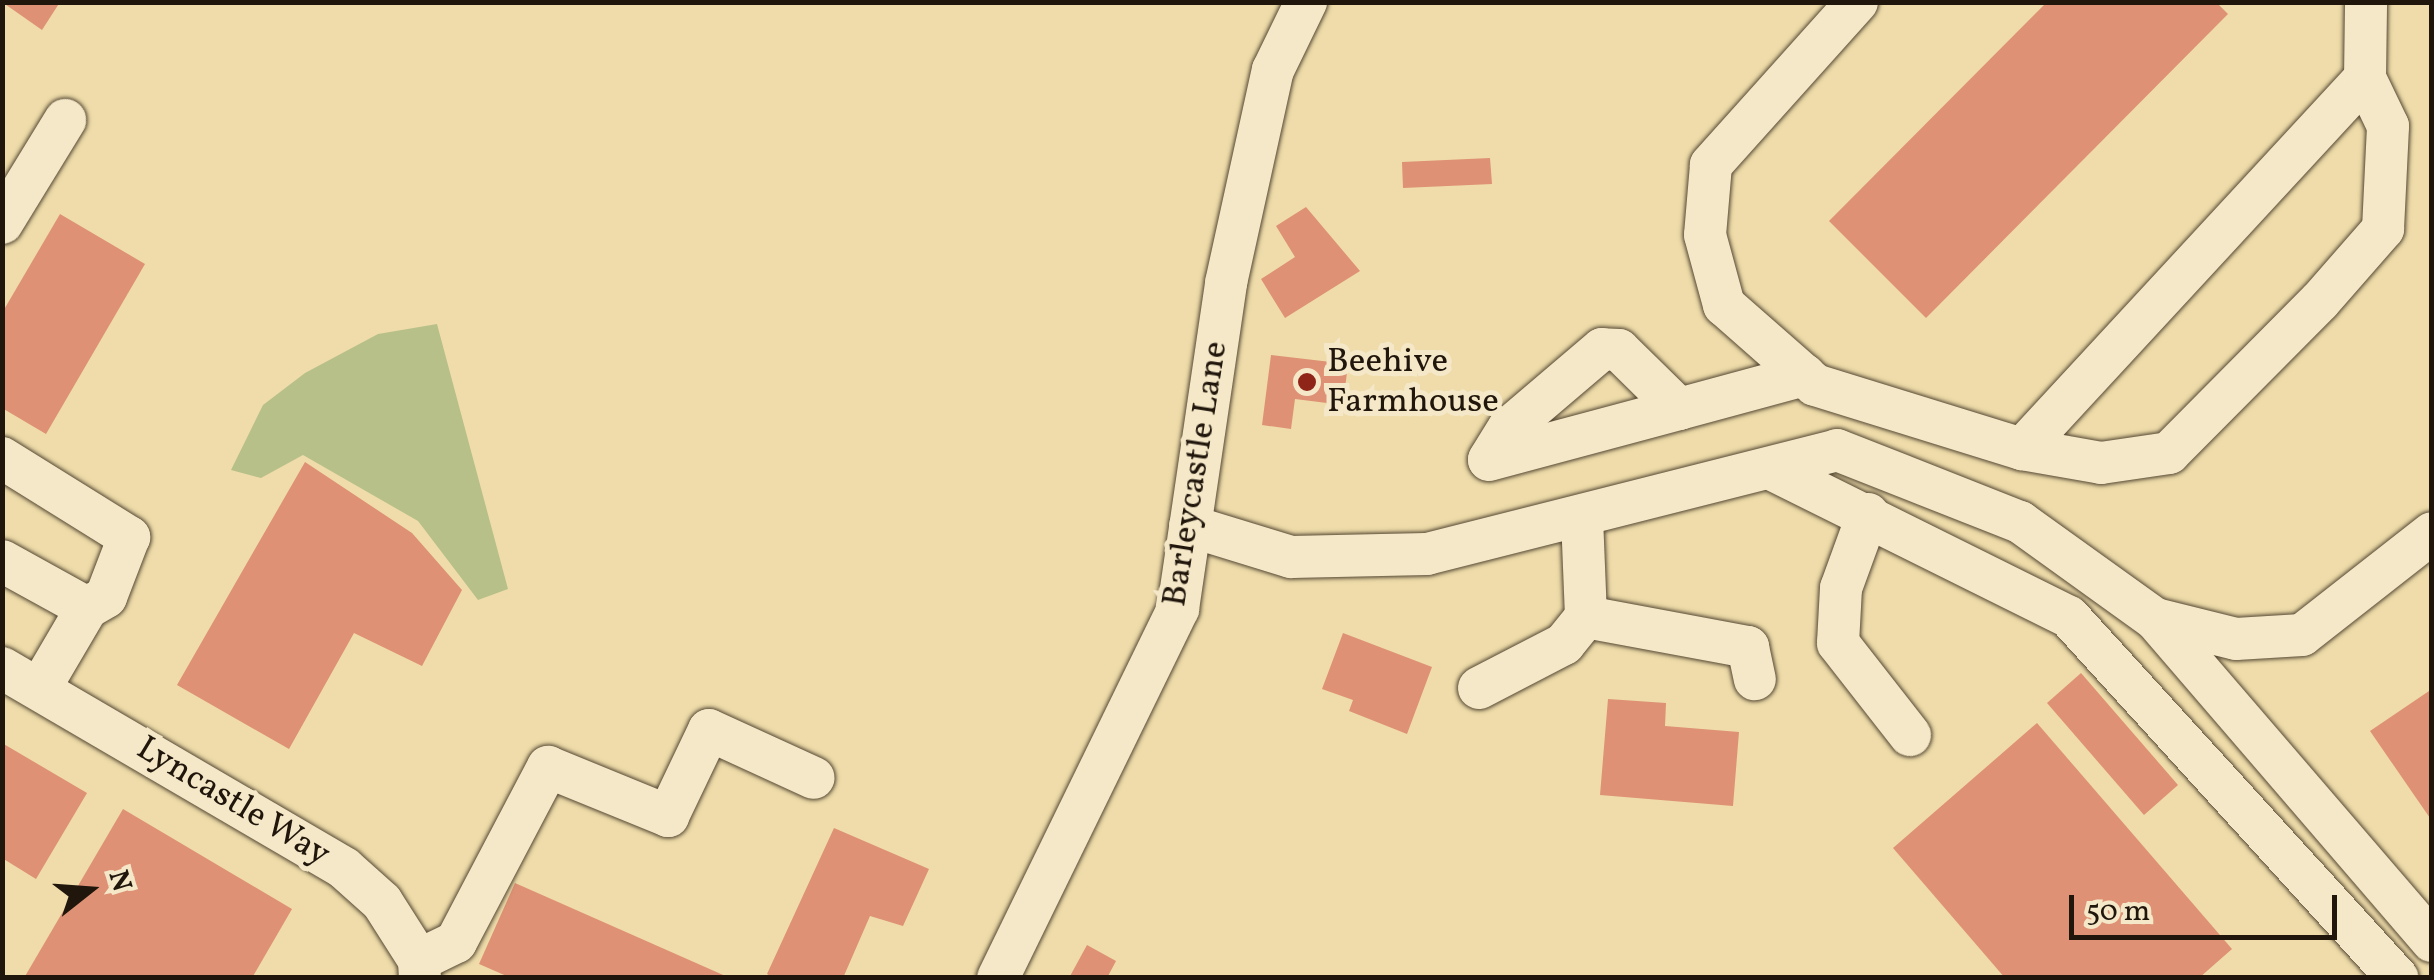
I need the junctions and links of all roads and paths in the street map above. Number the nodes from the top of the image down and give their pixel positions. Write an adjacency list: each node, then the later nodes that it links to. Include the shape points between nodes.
1 (1306, 2): 14 (street, Barleycastle Lane, via 1273,70 1226,282)
2 (1857, 2): 7 (street, via 1711,165 1704,235 1724,305)
3 (2366, 2): 4 (street)
4 (2365, 78): 9 (street); 9 (street, via 2388,126 2382,229 2320,301 2169,453 2101,462)
5 (65, 120): 6 (street)
6 (2, 223)
7 (1804, 375): 8 (street); 9 (street)
8 (1679, 409)
9 (2022, 449)
10 (2, 458): 17 (street, via 129,537 106,596)
11 (1773, 470): 12 (street); 13 (street); 19 (street, via 1836,450 2020,522)
12 (1868, 514): 24 (street, via 1841,588 1838,643); 29 (street, via 2069,617)
13 (1582, 518): 14 (street, via 1427,554 1291,557); 18 (street)
14 (1190, 526): 28 (street, Barleycastle Lane, via 1178,609)
15 (2432, 533): 19 (street, via 2302,634 2236,639)
16 (2, 560): 17 (street)
17 (87, 608): 22 (street)
18 (1586, 617): 21 (street, via 1748,647); 23 (street, via 1564,644)
19 (2156, 619): 26 (street)
20 (2, 668): 22 (street, Lyncastle Way)
21 (1755, 679)
22 (40, 688): 27 (street, Lyncastle Way, via 344,868 382,902)
23 (1479, 688)
24 (1910, 735)
25 (814, 778): 27 (street, via 709,730 668,816 548,767 456,942)
26 (2432, 941)
27 (420, 969)
28 (998, 978)
29 (2398, 978)

